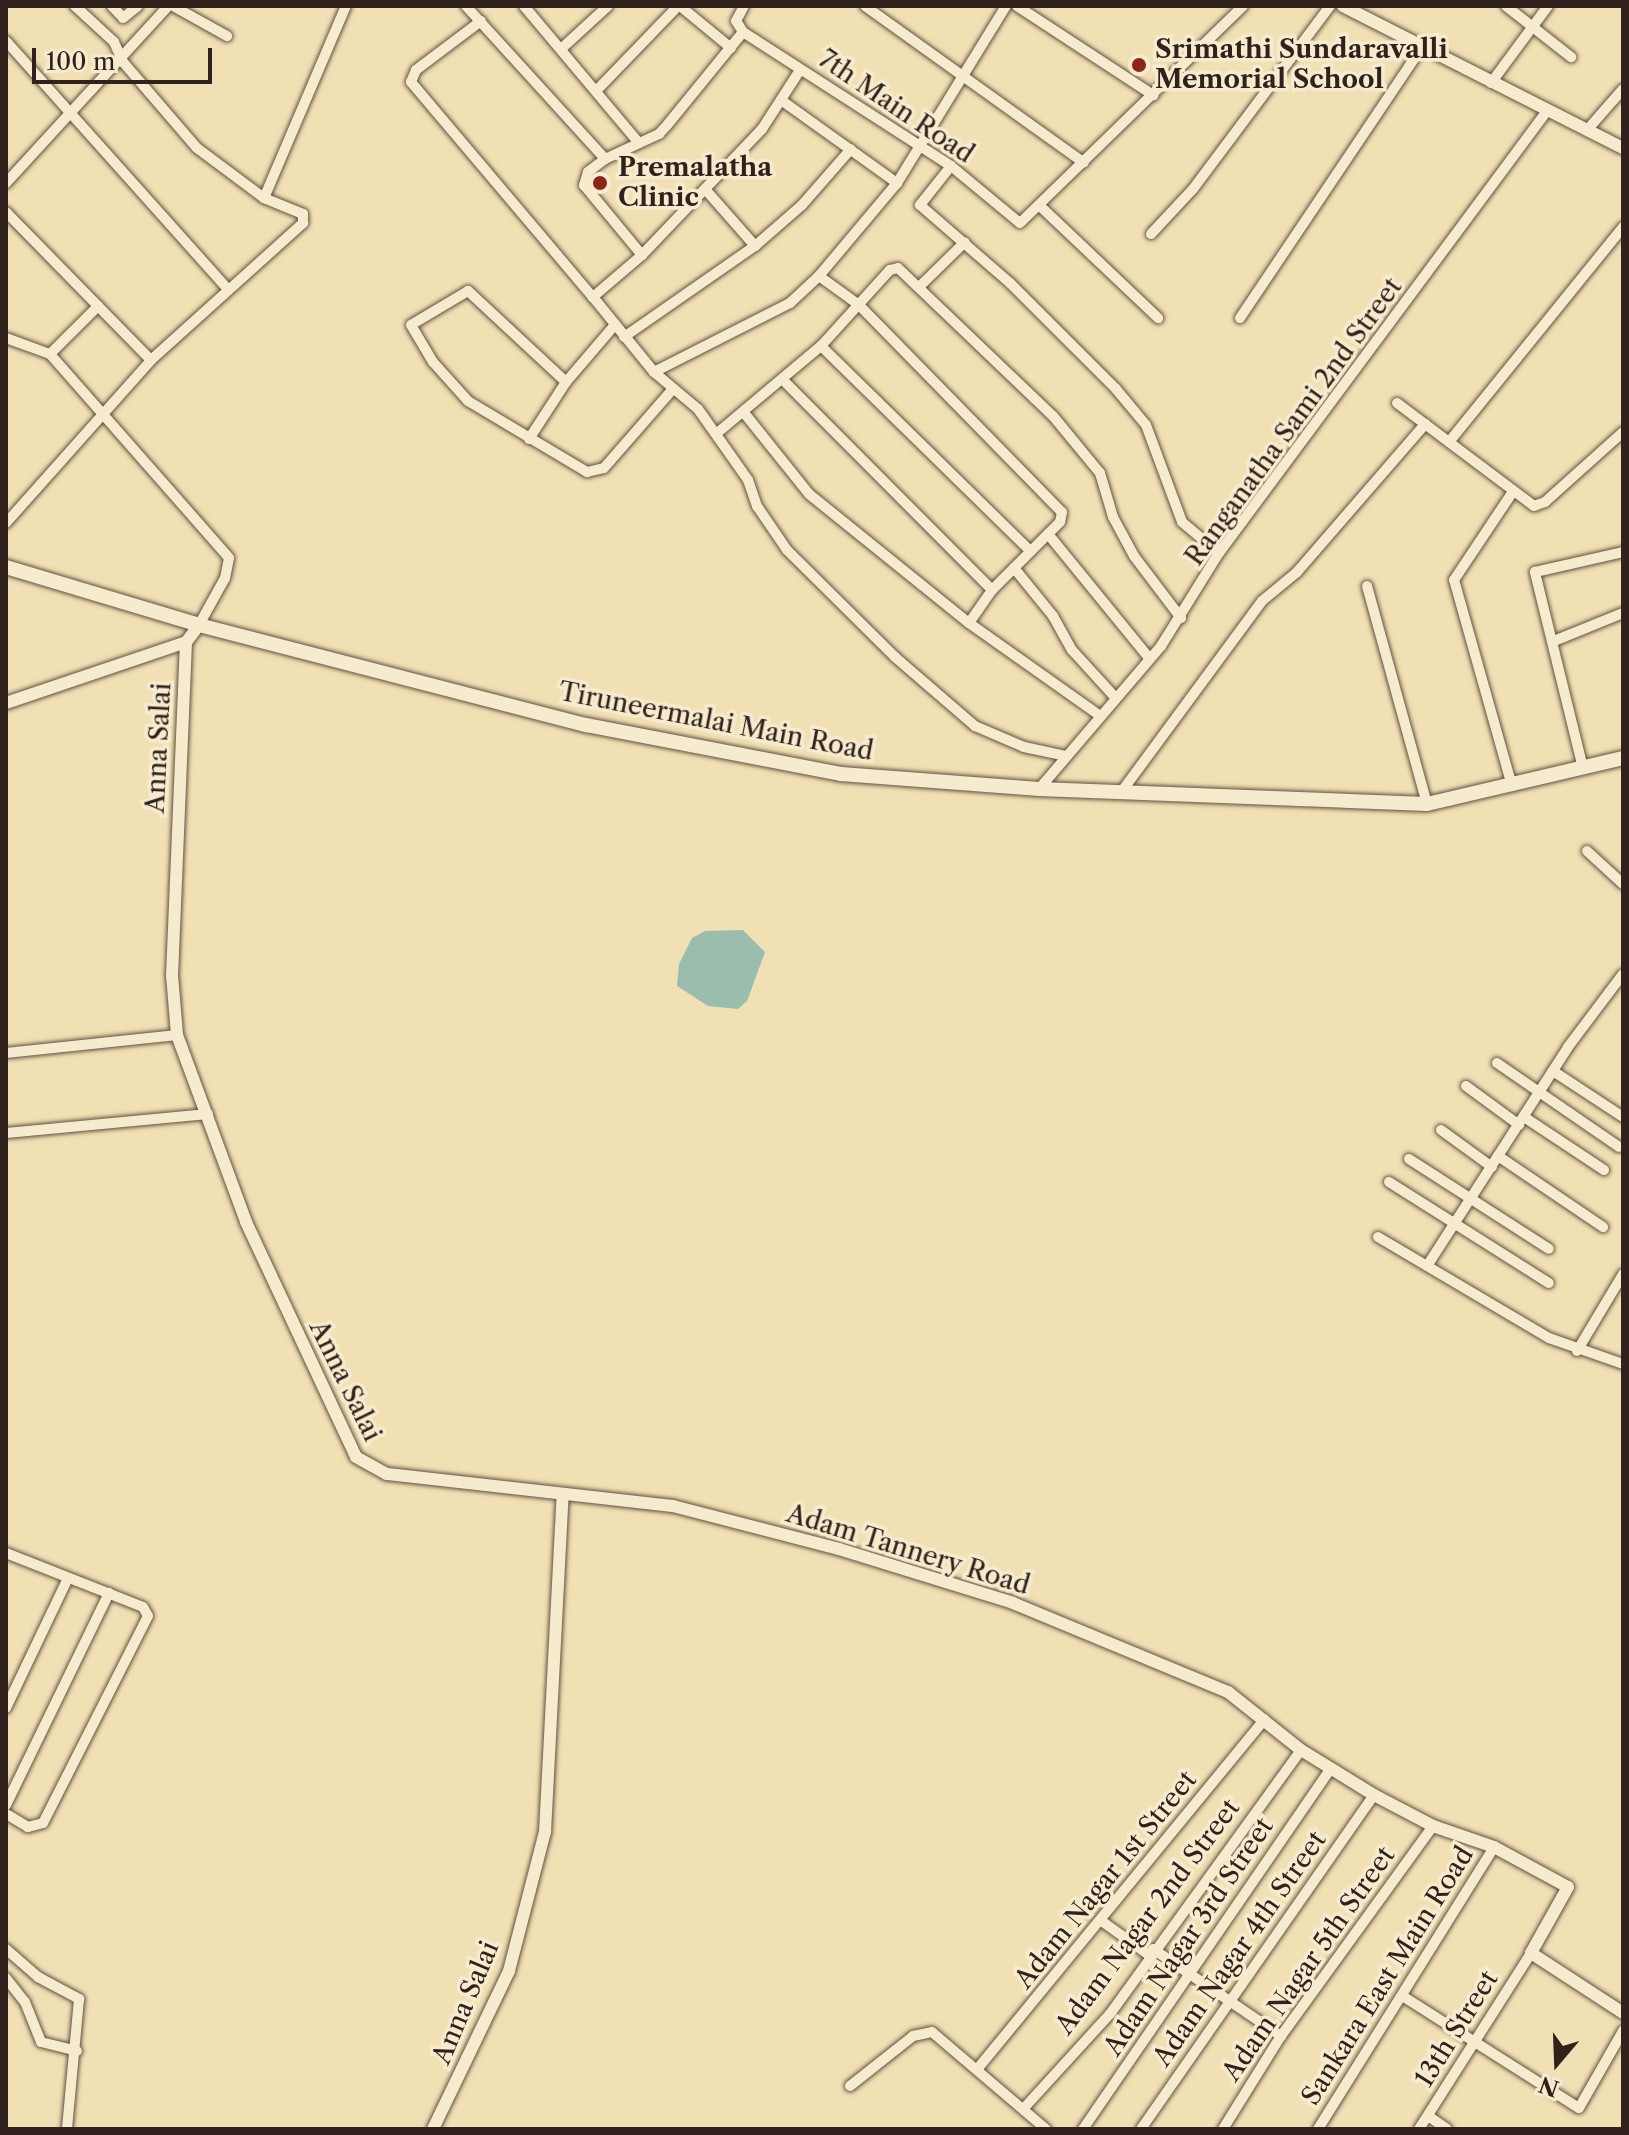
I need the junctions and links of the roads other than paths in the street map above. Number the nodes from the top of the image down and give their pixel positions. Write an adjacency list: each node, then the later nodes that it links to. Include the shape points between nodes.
1 (75, 6): 27 (street, via 114,42)
2 (112, 6): 3 (street, via 123,18)
3 (138, 6)
4 (170, 6): 22 (street); 27 (street)
5 (346, 6): 49 (street)
6 (466, 6): 19 (street)
7 (524, 6): 25 (street)
8 (608, 6): 25 (street)
9 (679, 6): 24 (street); 33 (street)
10 (865, 6): 30 (street)
11 (1006, 6): 30 (street)
12 (1017, 6): 34 (street)
13 (1243, 6): 34 (street)
14 (1330, 6): 53 (street, via 1193,189)
15 (1343, 6): 26 (street)
16 (1506, 6): 20 (street)
17 (1548, 6): 20 (street)
18 (738, 8): 21 (street, via 737,26)
19 (481, 21): 43 (street); 60 (street, via 416,70 411,82)
20 (1529, 27): 28 (street); 31 (street)
21 (743, 32): 24 (street); 29 (street, 7th Main Road)
22 (227, 36)
23 (6, 41): 36 (street)
24 (731, 48): 39 (street, via 659,134)
25 (561, 49): 33 (street)
26 (1421, 49): 31 (street); 64 (street)
27 (120, 56): 36 (street); 49 (street, via 197,148)
28 (1571, 57)
29 (800, 70): 35 (street); 40 (street, 7th Main Road)
30 (963, 73): 40 (street); 44 (street)
31 (1491, 83): 37 (street)
32 (1623, 89): 38 (street)
33 (597, 90): 39 (street)
34 (1153, 95): 44 (street)
35 (781, 100): 42 (street); 48 (street, via 762,129)
36 (71, 111): 46 (street); 59 (street)
37 (1547, 111): 38 (street); 88 (street, Ranganatha Sami 2nd Street)
38 (1588, 129): 41 (street)
39 (639, 143): 43 (street)
40 (919, 146): 45 (street, 7th Main Road); 47 (street)
41 (1623, 148)
42 (851, 149): 47 (street); 55 (street, via 802,205)
43 (605, 159): 56 (street, via 588,172 584,185)
44 (1084, 163): 50 (street)
45 (951, 166): 50 (street, 7th Main Road, via 1020,223); 54 (street, via 920,205)
46 (6, 183)
47 (897, 183): 57 (street)
48 (705, 189): 55 (street); 56 (street)
49 (264, 198): 59 (street, via 303,214 303,223)
50 (1040, 206): 63 (street)
51 (6, 212): 62 (street)
52 (1623, 227): 82 (street)
53 (1151, 234)
54 (965, 242): 58 (street); 88 (street, via 1146,425 1182,522)
55 (755, 246): 66 (street)
56 (642, 255): 60 (street)
57 (819, 276): 61 (street); 71 (street, via 790,303)
58 (919, 287): 61 (street, via 903,271 890,270); 94 (street, via 1053,416 1100,473 1113,517 1134,556)
59 (228, 289): 70 (street)
60 (593, 297): 65 (street)
61 (859, 305): 68 (street); 85 (street, via 1062,512)
62 (98, 306): 69 (street); 70 (street)
63 (1158, 318)
64 (1240, 318)
65 (614, 326): 66 (street); 73 (street)
66 (624, 337): 71 (street)
67 (6, 338): 69 (street)
68 (821, 346): 72 (street); 86 (street)
69 (50, 354): 76 (street)
70 (151, 360): 76 (street)
71 (654, 372): 74 (street)
72 (783, 380): 77 (street); 92 (street)
73 (566, 382): 81 (street); 81 (street, via 468,291 411,325 460,394)
74 (673, 389): 80 (street, via 698,409); 81 (street, via 597,473)
75 (1397, 403): 78 (street)
76 (102, 410): 84 (street); 96 (street, via 229,558 225,578)
77 (745, 414): 80 (street); 95 (street, via 809,494)
78 (1425, 424): 82 (street); 108 (street, via 1297,572 1262,601)
79 (1623, 432): 83 (street, via 1545,502 1534,506)
80 (716, 434): 103 (street, via 787,550 895,657 975,726 1024,747)
81 (529, 439)
82 (1449, 442): 83 (street)
83 (1512, 493): 106 (street, via 1454,580)
84 (6, 523)
85 (1048, 534): 86 (street); 99 (street)
86 (1030, 551): 90 (street)
87 (1623, 552): 97 (street, via 1535,572)
88 (1219, 553): 94 (street, Ranganatha Sami 2nd Street)
89 (6, 567): 96 (main road, Tiruneermalai Main Road)
90 (1014, 568): 92 (street); 100 (street, via 1053,616 1072,650)
91 (1367, 586): 109 (street)
92 (992, 590): 95 (street)
93 (1623, 613): 97 (street)
94 (1181, 618): 99 (street, Ranganatha Sami 2nd Street)
95 (969, 623): 102 (street)
96 (199, 625): 98 (street); 107 (main road, Tiruneermalai Main Road, via 586,725 841,774)
97 (1554, 641): 105 (street)
98 (186, 642): 101 (street); 113 (street, Anna Salai, via 172,975)
99 (1149, 658): 100 (street, Ranganatha Sami 2nd Street)
100 (1114, 696): 102 (street, Ranganatha Sami 2nd Street)
101 (6, 703)
102 (1099, 715): 103 (street, Ranganatha Sami 2nd Street)
103 (1063, 755): 107 (street, Ranganatha Sami 2nd Street)
104 (1623, 758): 105 (main road, Tiruneermalai Main Road)
105 (1583, 768): 106 (main road, Tiruneermalai Main Road)
106 (1512, 786): 109 (main road, Tiruneermalai Main Road)
107 (1039, 789): 108 (main road, Tiruneermalai Main Road)
108 (1122, 791): 109 (main road, Tiruneermalai Main Road)
109 (1427, 804)
110 (1587, 851): 111 (street)
111 (1623, 884)
112 (1623, 974): 116 (street)
113 (177, 1035): 114 (street); 119 (street, Anna Salai)
114 (6, 1053)
115 (1497, 1063): 118 (street)
116 (1553, 1071): 118 (street); 120 (street)
117 (1466, 1086): 121 (street)
118 (1538, 1094): 121 (street); 124 (street)
119 (208, 1114): 123 (street); 140 (street, Anna Salai, via 246,1222 356,1457 387,1474)
120 (1623, 1117)
121 (1521, 1121): 125 (street); 128 (street)
122 (1441, 1130): 127 (street)
123 (6, 1133)
124 (1619, 1147)
125 (1498, 1156): 127 (street); 132 (street)
126 (1409, 1159): 130 (street)
127 (1492, 1167): 130 (street)
128 (1604, 1170)
129 (1389, 1182): 131 (street)
130 (1471, 1200): 131 (street); 134 (street)
131 (1454, 1225): 135 (street); 137 (street)
132 (1603, 1227)
133 (1378, 1237): 135 (street)
134 (1549, 1249)
135 (1427, 1266): 138 (street)
136 (1623, 1274): 138 (street)
137 (1549, 1283)
138 (1577, 1351): 139 (street)
139 (1623, 1364)
140 (563, 1494): 145 (street, Adam Tannery Road, via 673,1506 839,1549 1013,1603 1228,1692); 171 (street, Anna Salai, via 545,1832 509,1971)
141 (6, 1553): 142 (street)
142 (68, 1578): 143 (street); 144 (street)
143 (109, 1593): 149 (street); 150 (street, via 146,1609 147,1620 43,1823 28,1827)
144 (6, 1708)
145 (1265, 1719): 146 (street, Adam Tannery Road); 153 (street, Adam Nagar 1st Street)
146 (1301, 1750): 147 (street, Adam Tannery Road); 155 (street, Adam Nagar 2nd Street)
147 (1330, 1769): 148 (street, Adam Tannery Road); 157 (street, Adam Nagar 3rd Street)
148 (1374, 1795): 151 (street, Adam Tannery Road); 160 (street, Adam Nagar 4th Street, via 1306,1898)
149 (6, 1805)
150 (6, 1814)
151 (1433, 1826): 152 (street, Adam Tannery Road); 163 (street, Adam Nagar 5th Street)
152 (1494, 1847): 156 (street, Adam Tannery Road, via 1568,1887); 159 (street, Sankara East Main Road)
153 (1103, 1922): 155 (street); 166 (street, Adam Nagar 1st Street)
154 (6, 1949): 165 (street, via 38,1977 79,1999)
155 (1151, 1952): 157 (street); 168 (street, Adam Nagar 2nd Street, via 1110,2014)
156 (1531, 1953): 161 (street); 164 (street, 13th Street)
157 (1192, 1975): 160 (street); 173 (street, Adam Nagar 3rd Street)
158 (6, 1978): 165 (street, via 25,2002 41,2042)
159 (1404, 1997): 164 (street); 176 (street, Sankara East Main Road)
160 (1228, 2000): 163 (street); 174 (street, Adam Nagar 4th Street)
161 (1623, 2013)
162 (1623, 2031): 164 (street, via 1579,2108)
163 (1281, 2036): 175 (street, Adam Nagar 5th Street)
164 (1474, 2041): 169 (street, 13th Street)
165 (77, 2051): 170 (street)
166 (979, 2067): 167 (street, via 941,2036 925,2032); 168 (street)
167 (850, 2086)
168 (1025, 2107): 172 (street)
169 (1428, 2116): 177 (street, 13th Street); 178 (street)
170 (67, 2129)
171 (433, 2129)
172 (1046, 2129)
173 (1083, 2129)
174 (1141, 2129)
175 (1223, 2129)
176 (1318, 2129)
177 (1419, 2129)
178 (1447, 2129)

